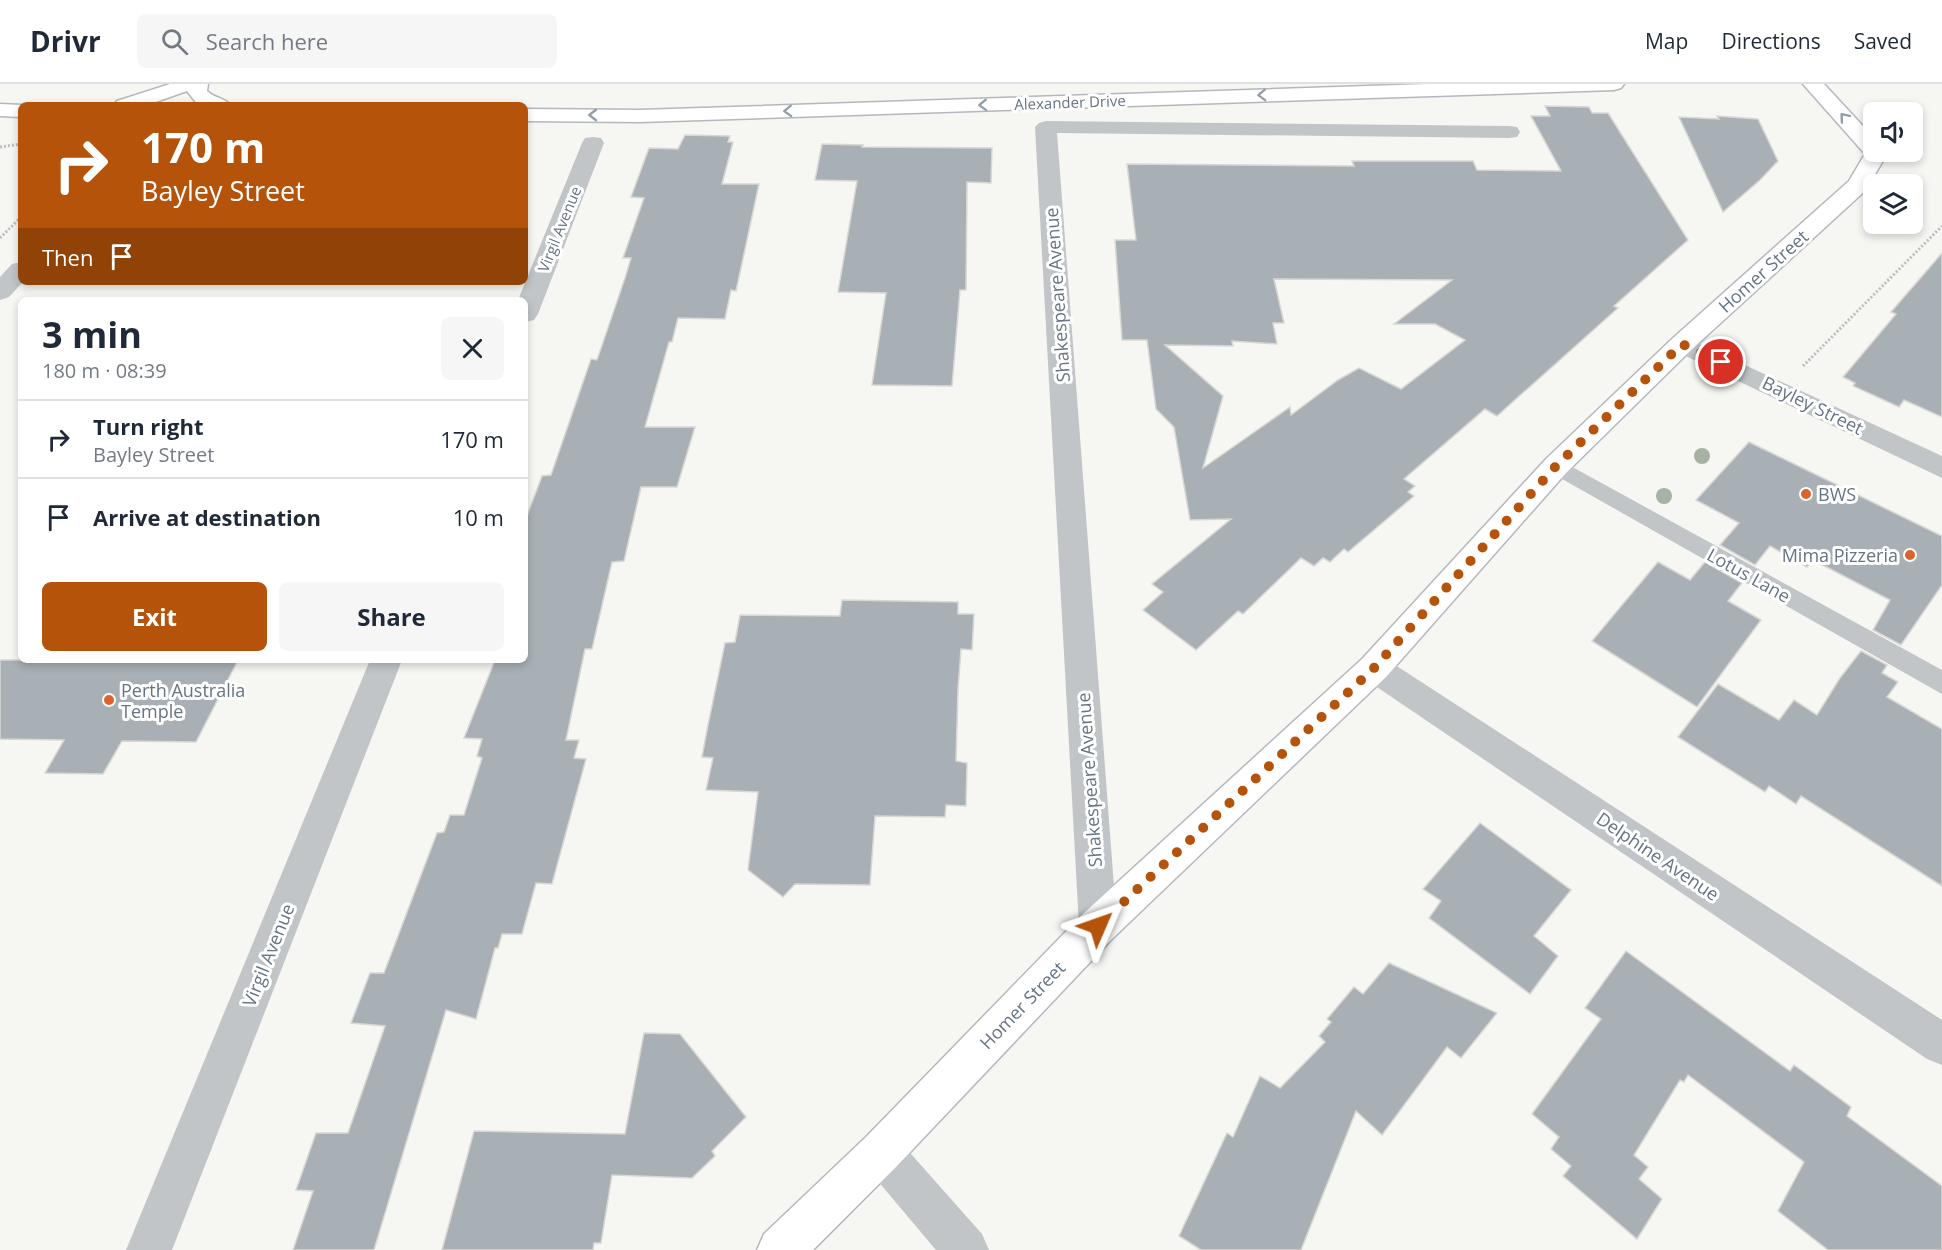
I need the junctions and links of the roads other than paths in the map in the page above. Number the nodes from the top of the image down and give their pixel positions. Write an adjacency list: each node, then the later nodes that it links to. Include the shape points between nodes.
1 (186, 84): 5 (street)
2 (198, 84): 6 (street, via 200,97)
3 (1614, 84): 9 (street, Alexander Drive, one-way to 9, via 640,116)
4 (1813, 84): 11 (street, Homer Street, one-way to 4)
5 (135, 102)
6 (212, 102)
7 (0, 110): 8 (street)
8 (18, 111)
9 (528, 115)
10 (1509, 132): 23 (street, Shakespeare Avenue, via 1046,127)
11 (1863, 139)
12 (593, 143): 16 (street, Virgil Avenue)
13 (1870, 162): 17 (street, Homer Street, via 1858,185)
14 (18, 272): 15 (street)
15 (0, 292)
16 (528, 306)
17 (1682, 344): 18 (street, Homer Street); 19 (street, Bayley Street)
18 (1556, 466): 21 (street, Homer Street); 22 (lane, Lotus Lane)
19 (1942, 468)
20 (385, 663): 26 (street, Virgil Avenue)
21 (1374, 668): 23 (street, Homer Street); 24 (street, Delphine Avenue)
22 (1942, 683)
23 (1098, 926): 25 (street, Homer Street)
24 (1942, 1044)
25 (881, 1152): 27 (street, Homer Street); 28 (street)
26 (149, 1250)
27 (780, 1250)
28 (966, 1250)

